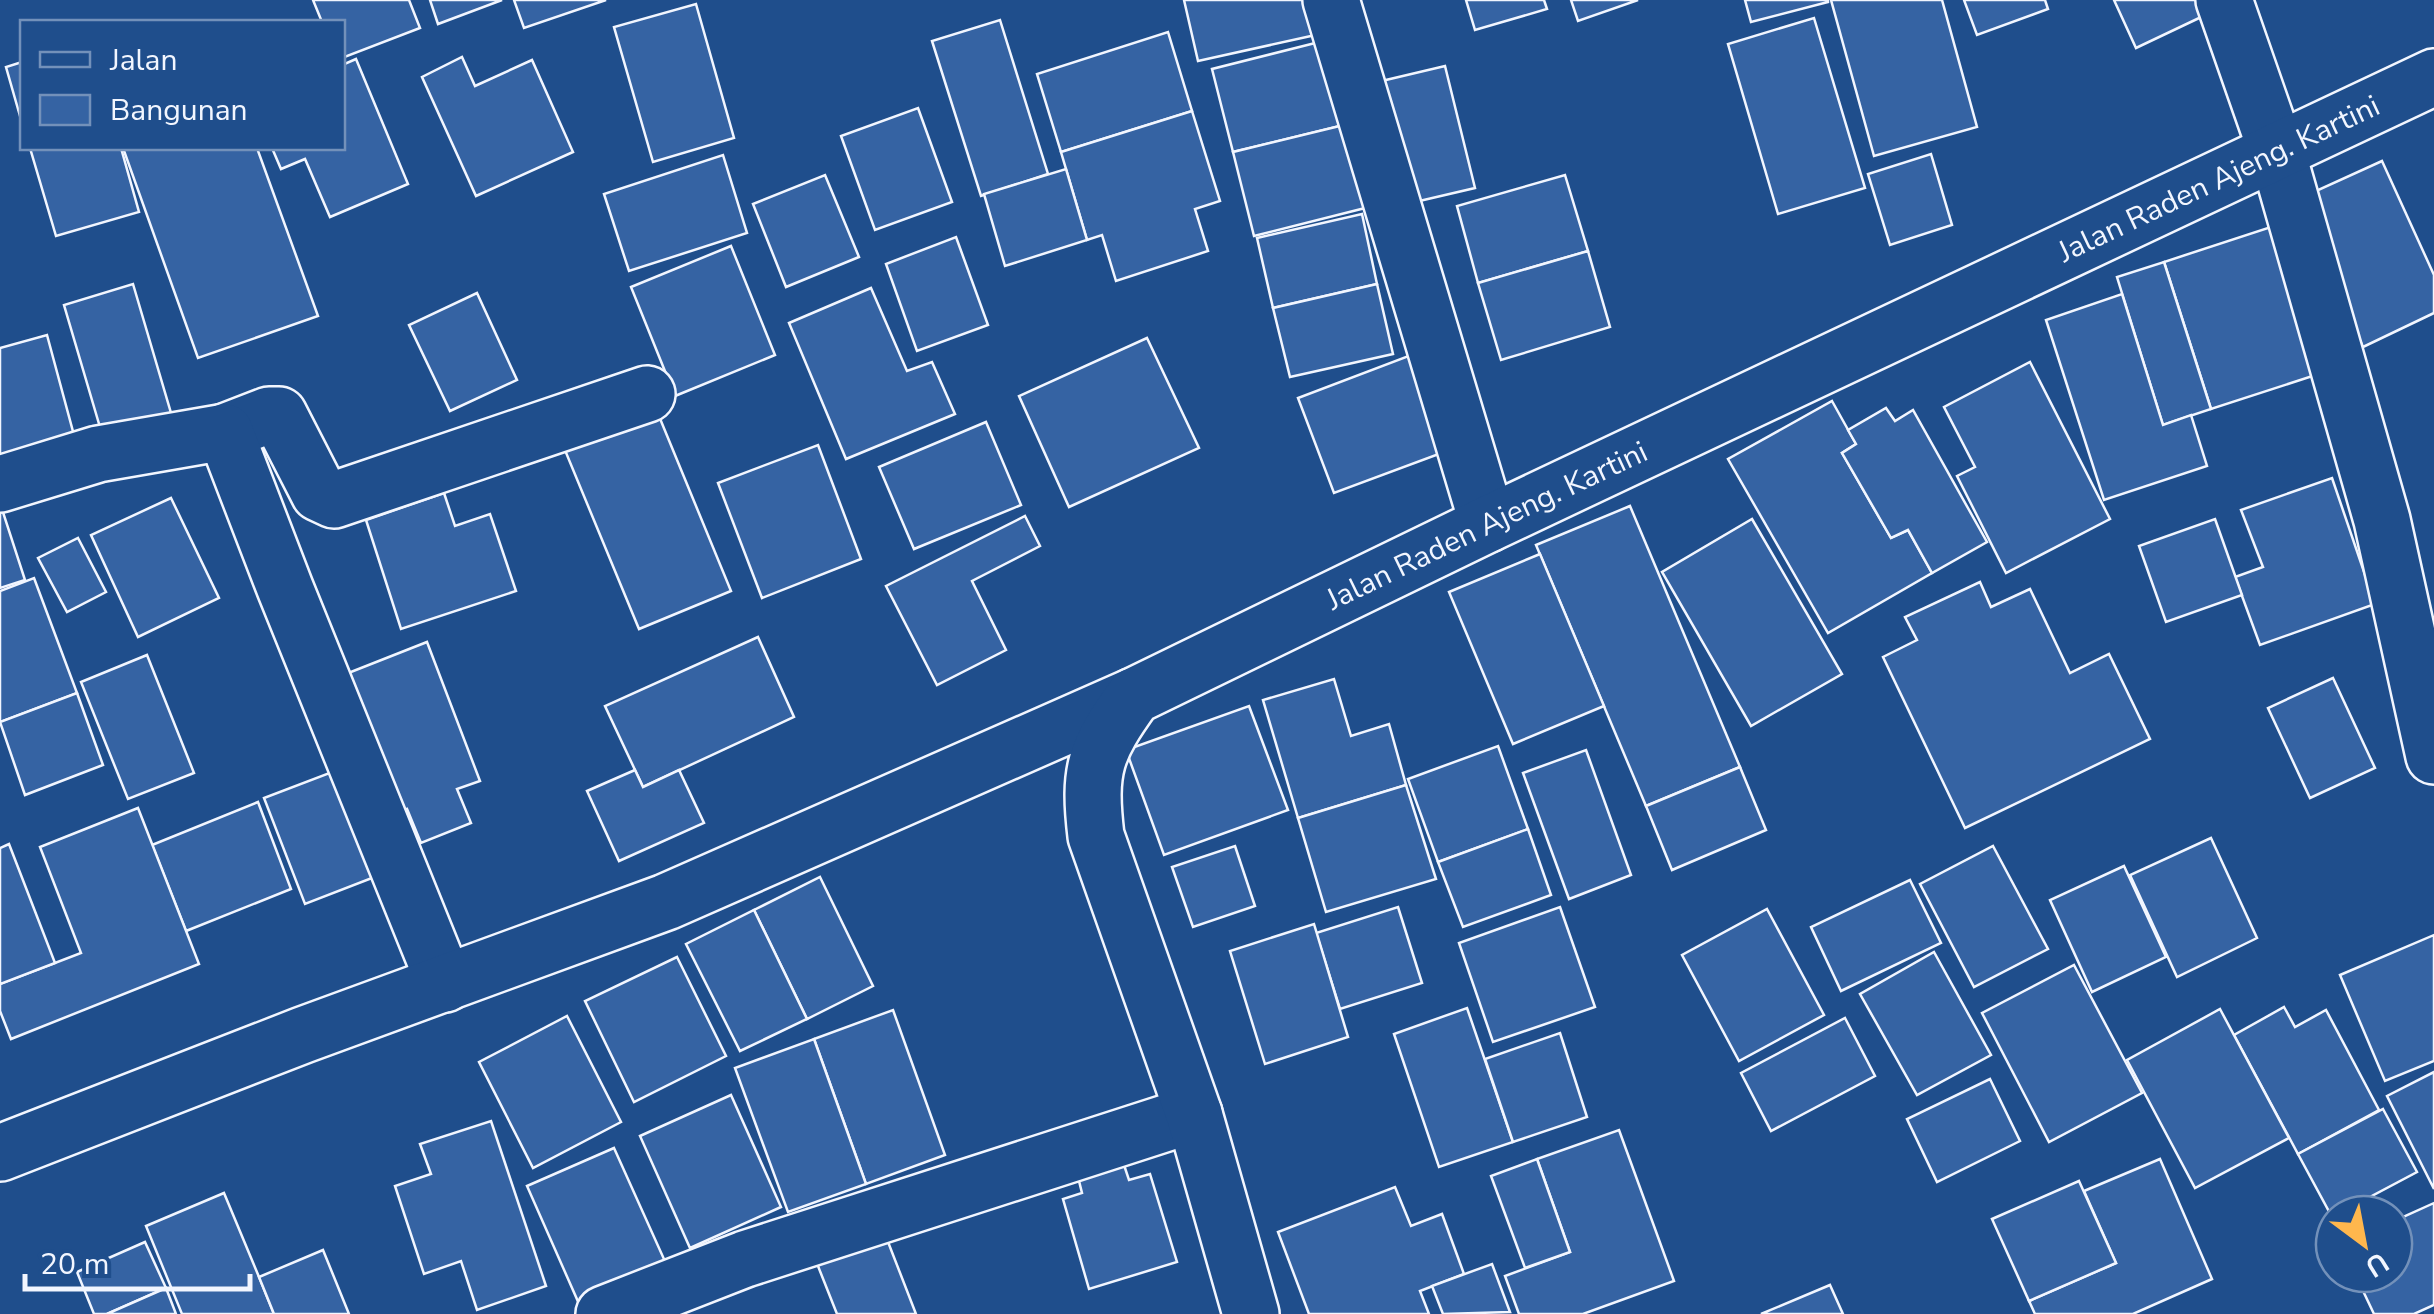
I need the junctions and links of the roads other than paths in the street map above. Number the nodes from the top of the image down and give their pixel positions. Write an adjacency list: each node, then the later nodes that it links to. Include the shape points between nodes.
1 (1331, 0): 8 (street)
2 (2224, 0): 4 (street)
3 (2434, 78): 4 (street, Jalan Raden Ajeng. Kartini)
4 (2277, 152): 8 (street, Jalan Raden Ajeng. Kartini); 10 (street, via 2382,520)
5 (646, 394): 6 (street, via 334,500 319,493 279,415)
6 (226, 432): 7 (street, via 98,454); 11 (street)
7 (0, 484)
8 (1488, 524): 9 (street, Jalan Raden Ajeng. Kartini)
9 (1134, 696): 11 (street, via 666,902); 12 (street, Jalan Raden Ajeng. Kartini, via 1104,737 1094,770 1096,836)
10 (2434, 756)
11 (445, 984): 13 (street)
12 (1194, 1114): 14 (street, via 745,1259); 15 (street, Jalan Raden Ajeng. Kartini)
13 (0, 1153)
14 (604, 1314)
15 (1251, 1314)

